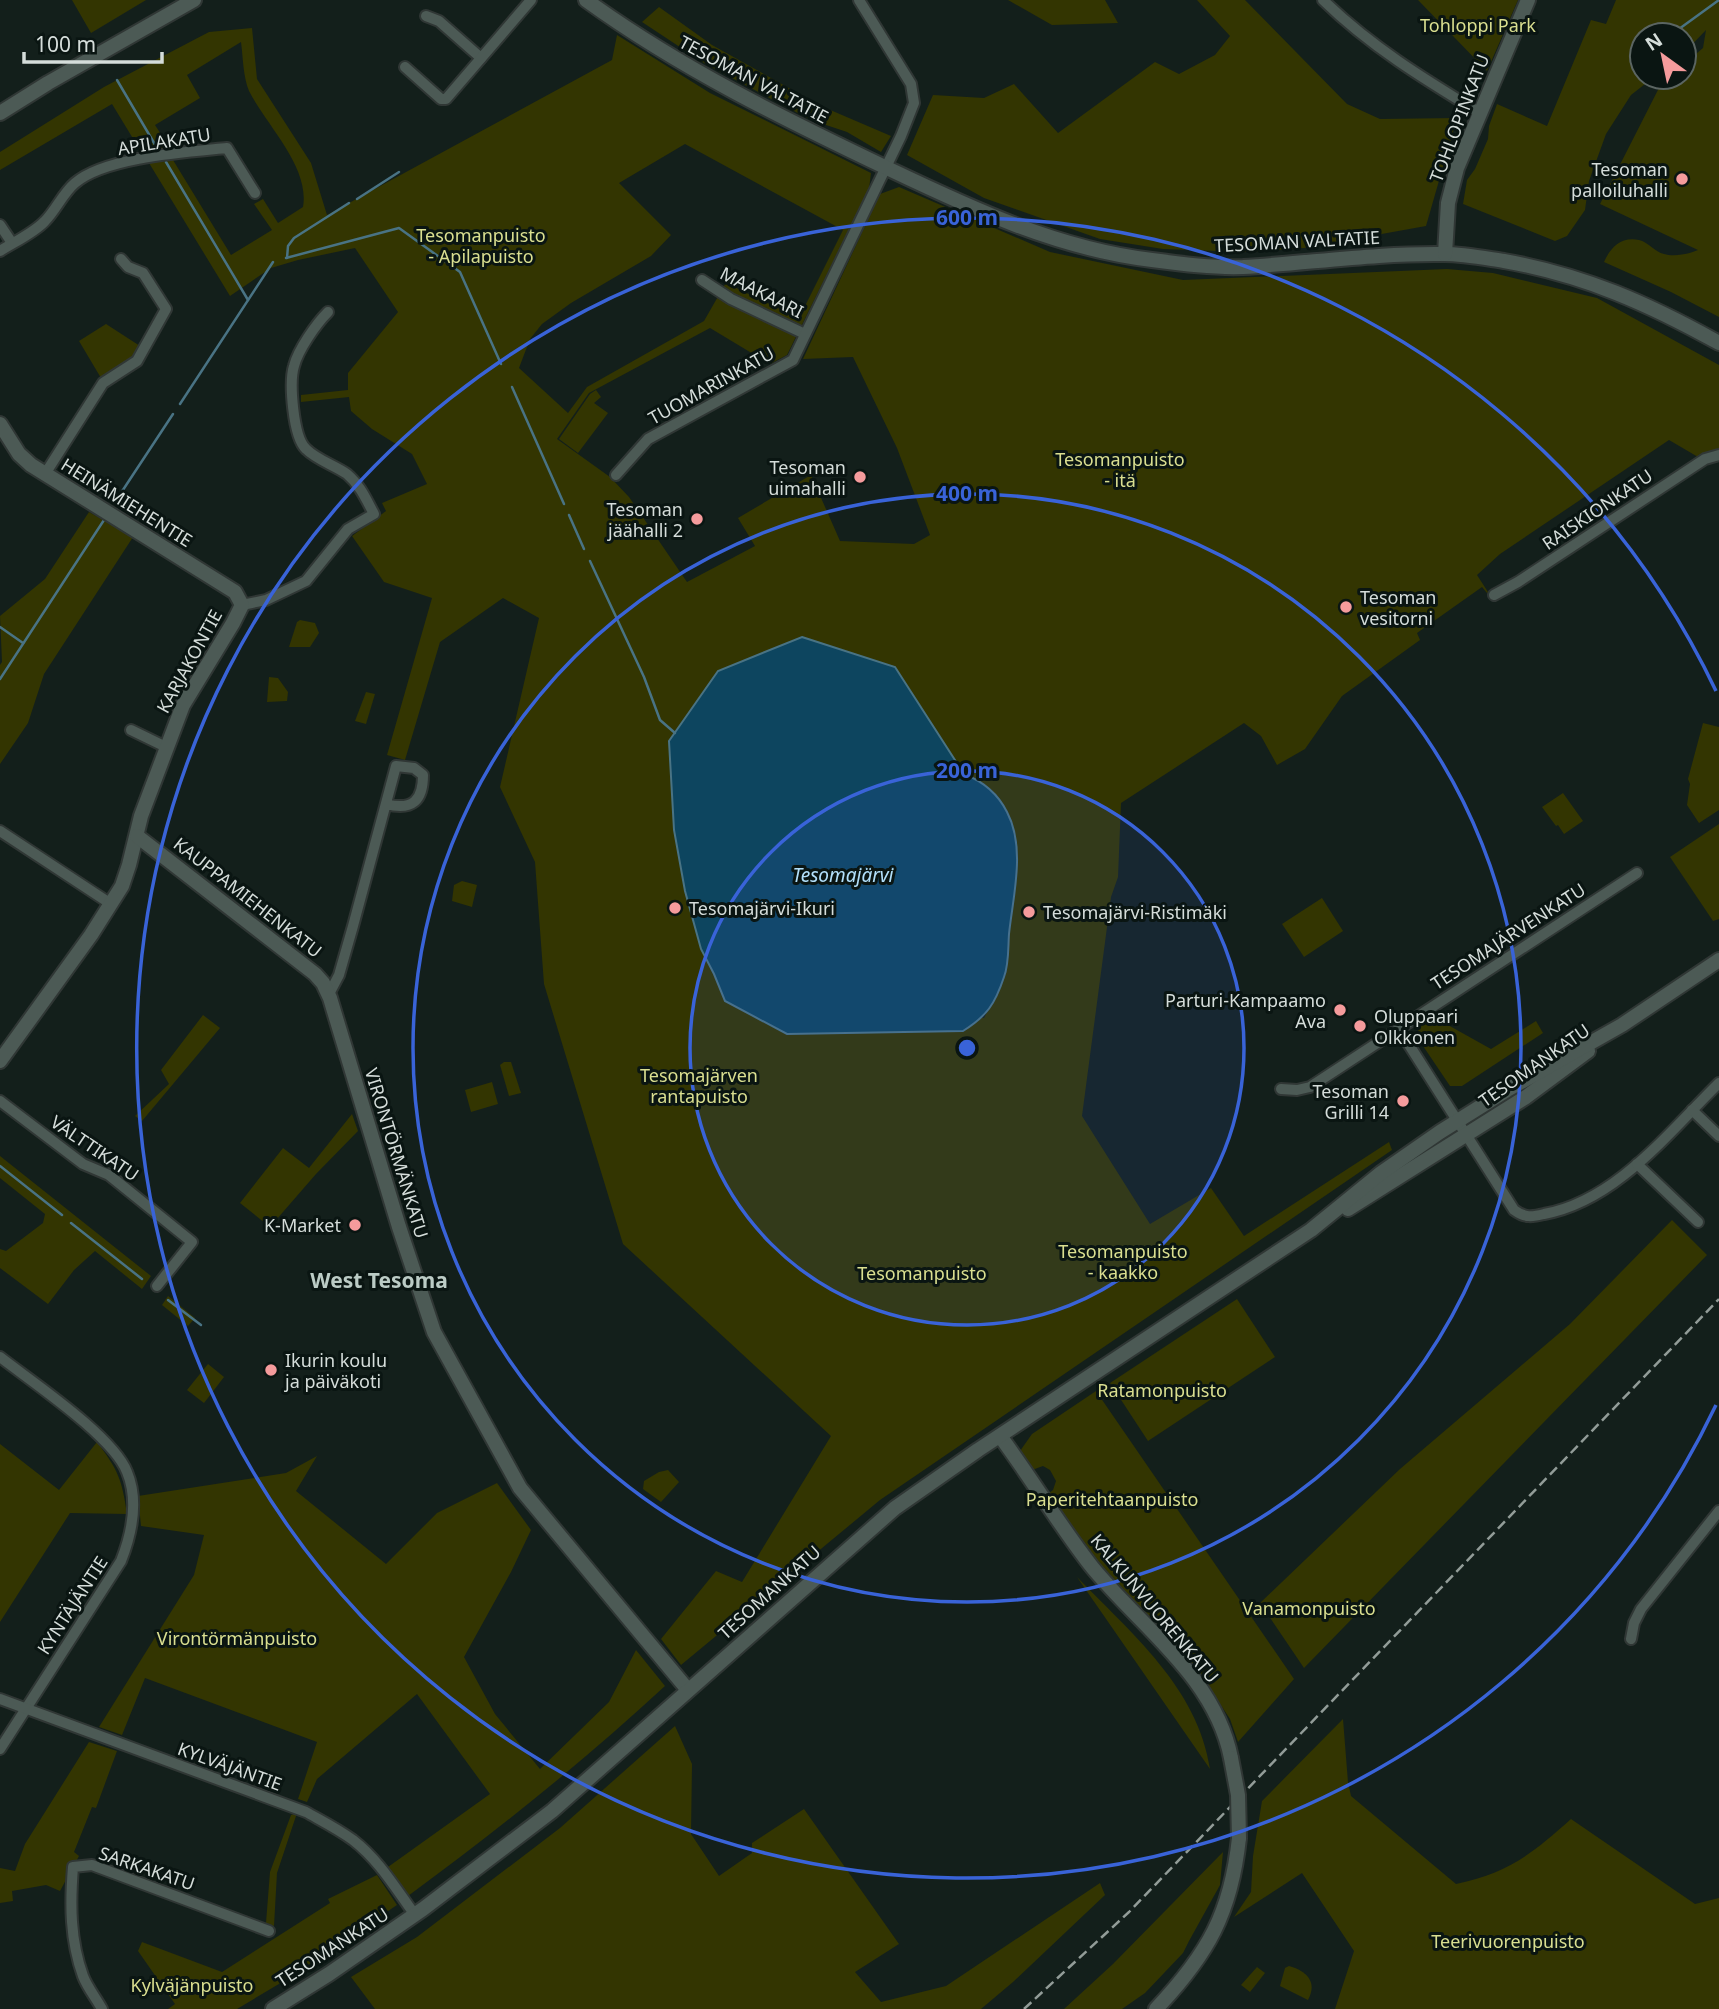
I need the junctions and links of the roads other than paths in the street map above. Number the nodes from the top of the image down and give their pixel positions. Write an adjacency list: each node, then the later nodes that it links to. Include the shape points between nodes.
1 (194, 0): 10 (main road)
2 (531, 0): 8 (street)
3 (586, 0): 14 (main road, TESOMAN VALTATIE, via 687,66)
4 (859, 0): 14 (street, TUOMARINKATU, via 914,92 911,112)
5 (1323, 0): 13 (street, via 1390,57)
6 (1528, 0): 13 (main road, TOHLOPINKATU)
7 (426, 16): 8 (street, via 439,21)
8 (481, 58): 9 (street, via 446,99)
9 (405, 66)
10 (48, 83): 11 (main road); 12 (main road)
11 (0, 104)
12 (0, 113)
13 (1480, 113): 19 (main road, TOHLOPINKATU, via 1448,204)
14 (886, 168): 19 (main road, TESOMAN VALTATIE, via 1015,225 1106,254 1240,267); 23 (street, TUOMARINKATU)
15 (256, 193): 17 (street, APILAKATU, via 227,148 147,158 94,172 75,183 44,223)
16 (0, 225): 17 (street)
17 (12, 243): 18 (street, APILAKATU)
18 (0, 251)
19 (1445, 254): 24 (main road, TESOMAN VALTATIE, via 1576,277 1657,309)
20 (121, 259): 27 (street, via 143,273 166,309 137,361 103,383)
21 (702, 280): 23 (street, MAAKAARI)
22 (328, 312): 30 (street, KARJAKONTIE, via 294,364 297,434 307,450 347,474 374,514 348,529 306,581 266,600)
23 (805, 334): 28 (street, TUOMARINKATU, via 793,360 648,439)
24 (1719, 343)
25 (0, 424): 27 (main road, HEINÄMIEHENTIE, via 24,460)
26 (1719, 455): 29 (street, RAISKIONKATU, via 1705,459)
27 (46, 474): 30 (main road, HEINÄMIEHENTIE, via 235,593)
28 (615, 475)
29 (1494, 595)
30 (242, 605): 32 (main road, KARJAKONTIE, via 183,705)
31 (131, 730): 32 (street)
32 (166, 747): 35 (main road, KARJAKONTIE)
33 (386, 804): 39 (street, via 354,926)
34 (0, 831): 37 (street)
35 (137, 836): 37 (main road, KARJAKONTIE, via 130,865); 39 (main road, KAUPPAMIEHENKATU, via 315,974)
36 (1637, 873): 41 (street, TESOMAJÄRVENKATU)
37 (111, 905): 42 (main road, KARJAKONTIE)
38 (1719, 960): 40 (main road, TESOMANKATU)
39 (329, 994): 58 (main road, VIRONTÖRMÄNKATU, via 434,1332 520,1488)
40 (1622, 1024): 47 (main road, TESOMANKATU); 48 (main road, TESOMANKATU, via 1526,1097)
41 (1399, 1029): 44 (street, TESOMAJÄRVENKATU, via 1310,1087); 47 (street)
42 (0, 1061)
43 (1719, 1083): 46 (street)
44 (1282, 1089)
45 (0, 1101): 53 (street, VÄLTTIKATU, via 83,1164 109,1175 192,1242)
46 (1692, 1110): 49 (street); 50 (street)
47 (1457, 1121): 48 (street); 52 (main road, TESOMANKATU, via 1381,1173)
48 (1466, 1135): 50 (street, via 1514,1210 1529,1217 1573,1206 1610,1186); 52 (main road, TESOMANKATU)
49 (1719, 1136)
50 (1637, 1164): 51 (street)
51 (1698, 1222)
52 (1311, 1230): 55 (main road, TESOMANKATU)
53 (157, 1286)
54 (0, 1357): 60 (street, KYNTÄJÄNTIE, via 106,1443 123,1464 132,1489 133,1521 121,1561)
55 (1000, 1436): 58 (main road, TESOMANKATU, via 895,1508); 66 (main road, KALKUNVUORENKATU, bridge, via 1094,1569 1200,1689 1231,1758 1240,1838 1233,1884 1222,1917 1193,1967)
56 (1719, 1511): 57 (street, via 1641,1609)
57 (1631, 1639)
58 (688, 1690): 62 (main road, TESOMANKATU, via 552,1811)
59 (0, 1699): 60 (street, KYLVÄJÄNTIE)
60 (26, 1709): 61 (street, KYNTÄJÄNTIE); 62 (street, KYLVÄJÄNTIE, via 306,1812 336,1828 376,1861)
61 (0, 1749)
62 (415, 1915): 65 (main road, TESOMANKATU)
63 (269, 1930): 64 (street, SARKAKATU, via 92,1865 72,1867 74,1945 83,1978)
64 (102, 2009)
65 (273, 2009)
66 (1157, 2009)

